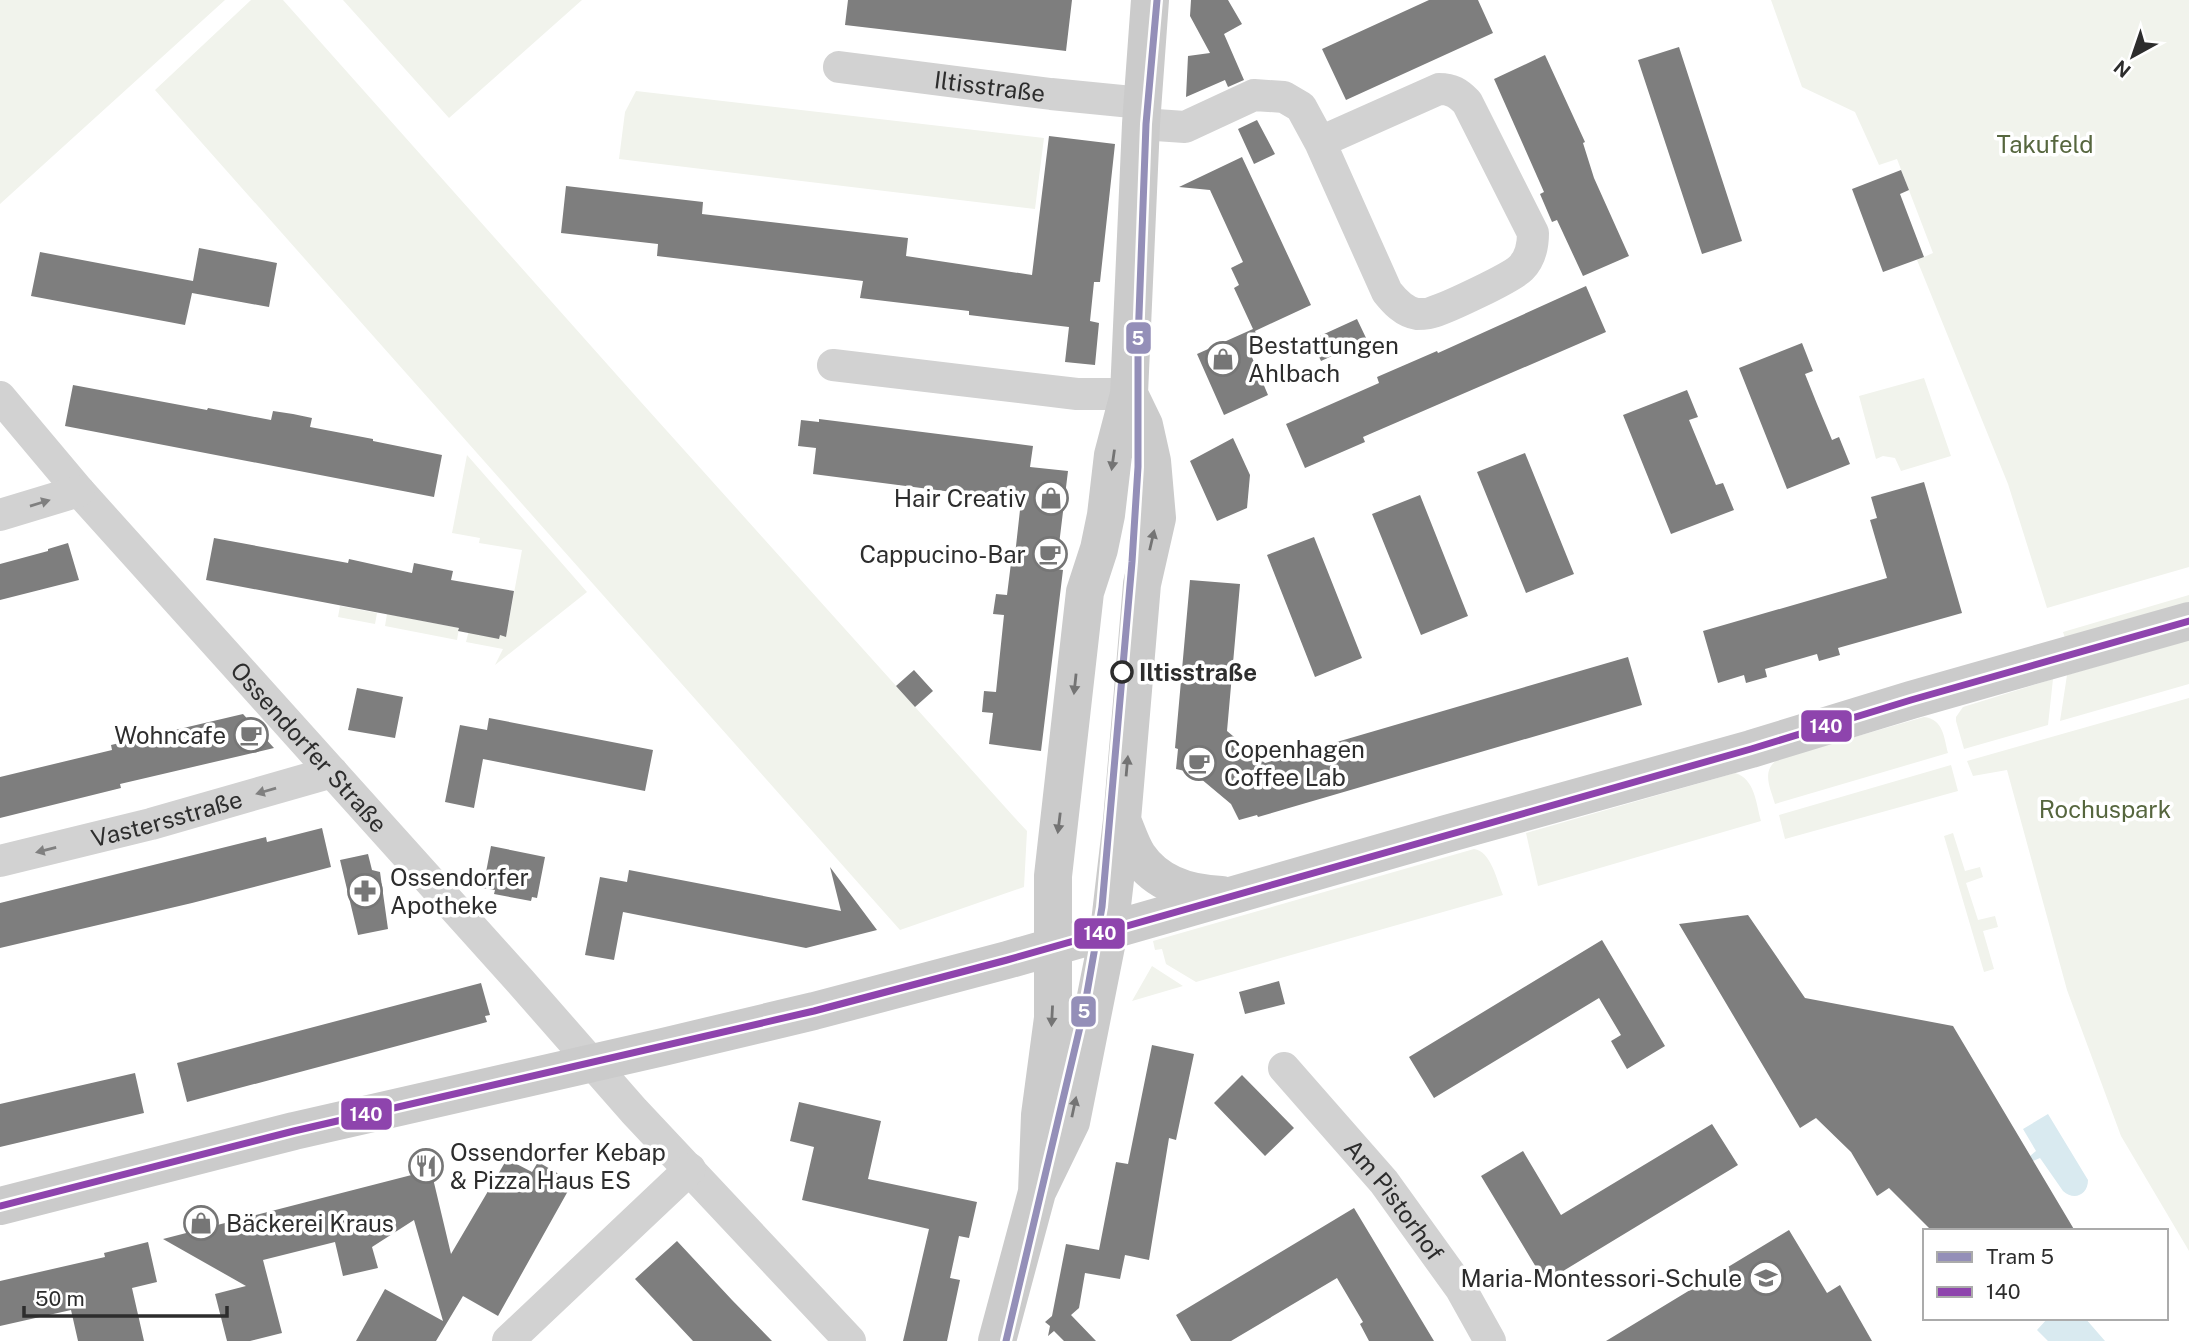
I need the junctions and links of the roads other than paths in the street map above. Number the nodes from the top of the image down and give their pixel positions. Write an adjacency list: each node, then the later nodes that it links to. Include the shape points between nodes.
1 (1150, 0): 3 (street)
2 (839, 67): 3 (street, Iltisstraße, via 1051,94)
3 (1142, 113): 4 (street, Iltisstraße, via 1185,127 1254,95 1284,97 1301,107); 6 (street)
4 (1320, 142): 4 (street, Iltisstraße, via 1387,292 1404,309 1431,313 1504,279 1529,258 1533,233 1460,94 1439,89)
5 (833, 365): 6 (street, via 1077,394)
6 (1129, 394): 12 (street, one-way to 6, via 1142,584 1157,519 1144,425); 14 (street, one-way to 14, via 1113,455 1099,550 1086,592)
7 (0, 397): 8 (street, Ossendorfer Straße)
8 (79, 491): 9 (street, one-way to 8); 11 (street, Ossendorfer Straße)
9 (0, 515)
10 (2189, 621): 15 (street)
11 (332, 772): 13 (street, Vastersstraße, one-way to 13); 19 (street, Ossendorfer Straße)
12 (1122, 820): 15 (street, via 1139,857 1152,871 1184,890); 16 (street)
13 (0, 861)
14 (1053, 876): 17 (street); 18 (street, via 1028,925 1003,947)
15 (1231, 896): 16 (street)
16 (1109, 931): 17 (street); 22 (street, one-way to 16, via 1070,1122)
17 (1052, 947): 18 (street); 22 (street, one-way to 22, via 1053,1018 1040,1115)
18 (961, 972): 19 (street)
19 (591, 1062): 21 (street, Ossendorfer Straße); 23 (street)
20 (1284, 1068): 27 (street, Am Pistorhof, via 1384,1181 1461,1289)
21 (690, 1169): 24 (street); 25 (street, Ossendorfer Straße)
22 (1037, 1192): 26 (street)
23 (0, 1206)
24 (508, 1341)
25 (850, 1341)
26 (997, 1341)
27 (1490, 1341)

